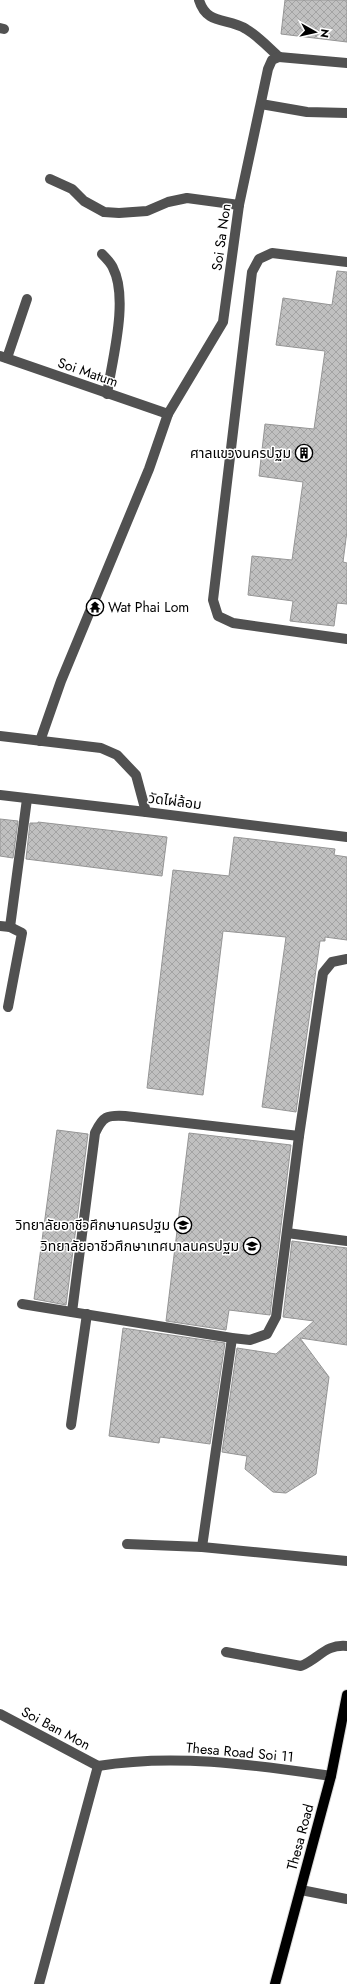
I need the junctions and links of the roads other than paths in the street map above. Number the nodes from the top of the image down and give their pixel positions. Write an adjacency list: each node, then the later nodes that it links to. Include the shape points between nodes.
1 (199, 0): 2 (street, via 201,8 209,16 246,28)
2 (279, 56): 3 (street); 4 (street, Soi Sa Non, via 272,60 268,69)
3 (347, 63)
4 (261, 104): 5 (street, via 307,112); 7 (street, Soi Sa Non)
5 (347, 113)
6 (50, 179): 7 (street, via 72,189 84,201 104,212 147,211 168,202 187,198)
7 (239, 205): 13 (street, Soi Sa Non, via 223,322)
8 (102, 254): 12 (street, via 113,268 120,288 120,314)
9 (347, 262): 14 (street, via 272,254 259,259 252,272 213,600 218,616 233,623)
10 (27, 299): 11 (street)
11 (4, 357): 12 (street, Soi Matum)
12 (107, 394): 13 (street, Soi Matum)
13 (168, 414): 16 (street, Soi Sa Non, via 149,469 61,681)
14 (347, 639)
15 (0, 736): 16 (street)
16 (40, 741): 19 (street, via 101,748 117,755 136,775)
17 (0, 795): 18 (street, วัดไผ่ล้อม)
18 (27, 799): 19 (street, วัดไผ่ล้อม); 21 (street)
19 (146, 812): 20 (street, วัดไผ่ล้อม)
20 (347, 837)
21 (5, 926): 23 (street, via 22,933)
22 (347, 959): 24 (street, via 332,962 323,973)
23 (8, 1007)
24 (299, 1136): 25 (street); 28 (street, via 125,1116 111,1115 100,1121 95,1133)
25 (287, 1233): 26 (street); 30 (street, via 276,1317 267,1334 250,1340)
26 (347, 1241)
27 (22, 1304): 28 (street)
28 (72, 1312): 29 (street)
29 (87, 1314): 30 (street); 31 (street)
30 (232, 1338): 33 (street)
31 (71, 1425)
32 (127, 1544): 33 (street)
33 (202, 1547): 34 (street)
34 (347, 1561)
35 (347, 1646): 36 (street, via 335,1645 301,1666)
36 (226, 1652)
37 (347, 1695): 39 (main road, Thesa Road)
38 (0, 1714): 40 (street, Soi Ban Mon)
39 (344, 1727): 41 (main road, Thesa Road)
40 (98, 1766): 41 (street, Thesa Road Soi 11, via 127,1762 203,1760); 44 (street)
41 (331, 1776): 42 (main road, Thesa Road)
42 (301, 1890): 43 (street); 45 (main road, Thesa Road)
43 (347, 1898)
44 (39, 1984)
45 (275, 1984)

